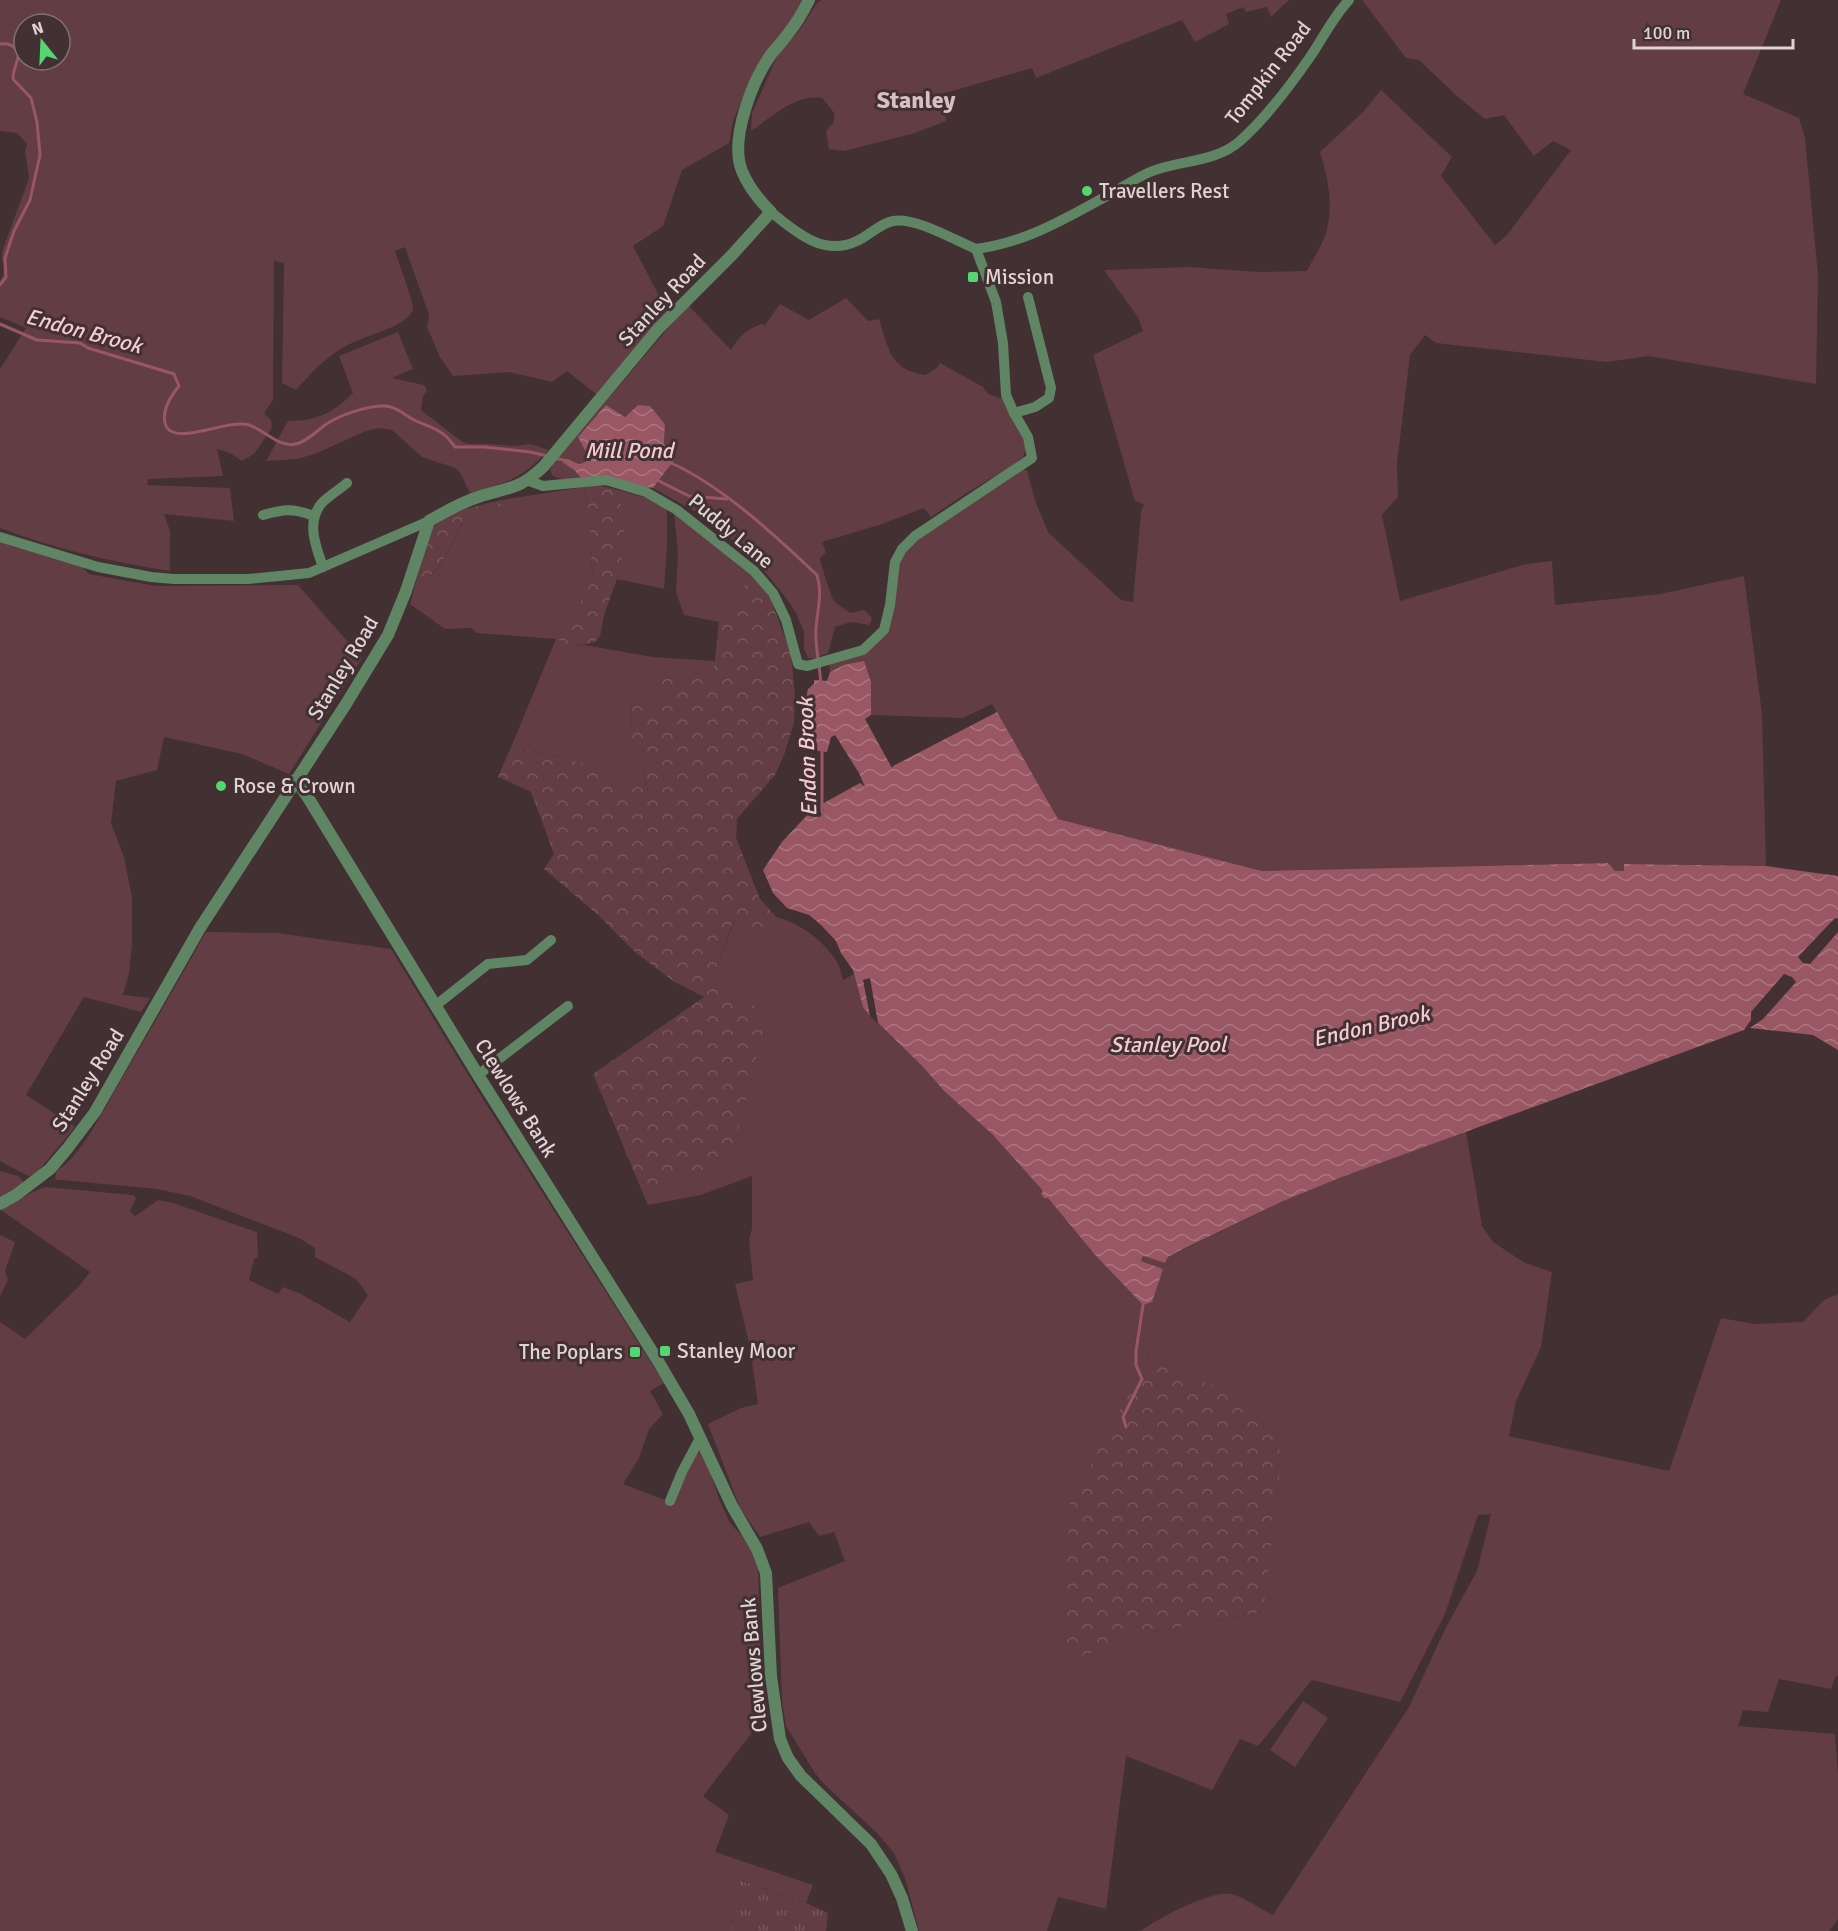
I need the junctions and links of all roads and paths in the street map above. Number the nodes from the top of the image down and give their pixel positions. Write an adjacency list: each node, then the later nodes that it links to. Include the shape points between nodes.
1 (809, 0): 3 (street, via 760,72 740,132 742,170)
2 (1349, 0): 4 (street, Tompkin Road, via 1332,19 1311,56 1239,142 1196,161 1149,172 1027,237)
3 (771, 212): 4 (street, via 821,246 856,242 883,225 908,221); 7 (street, Stanley Road, via 658,329)
4 (976, 249): 6 (street, Puddy Lane, via 996,302 1006,395)
5 (1028, 297): 6 (street, via 1051,388 1049,398)
6 (1014, 413): 7 (street, Puddy Lane, via 1028,437 1032,458 915,536 902,549 895,562 884,630 863,650 807,666 798,664 786,620 773,593 754,571 677,510 646,492 606,480 543,486)
7 (529, 481): 11 (street, Stanley Road, via 452,507)
8 (347, 483): 10 (street, via 321,504)
9 (263, 515): 10 (street, via 297,510)
10 (314, 516): 13 (street, via 312,532)
11 (429, 521): 13 (street); 14 (street, Stanley Road, via 388,635)
12 (0, 537): 13 (street, via 98,567 174,579 248,579 309,573)
13 (323, 567)
14 (295, 780): 16 (street, Clewlows Bank); 19 (street, Stanley Road, via 200,928 95,1112 50,1169)
15 (551, 940): 16 (street, via 527,960 488,964)
16 (435, 1006): 18 (street, Clewlows Bank)
17 (568, 1006): 18 (street)
18 (478, 1076): 20 (street, Clewlows Bank, via 658,1361)
19 (0, 1204)
20 (700, 1438): 21 (street); 22 (street, Clewlows Bank, via 766,1573 771,1676 780,1739 788,1758 801,1776 871,1844 891,1874)
21 (670, 1501)
22 (912, 1931)

